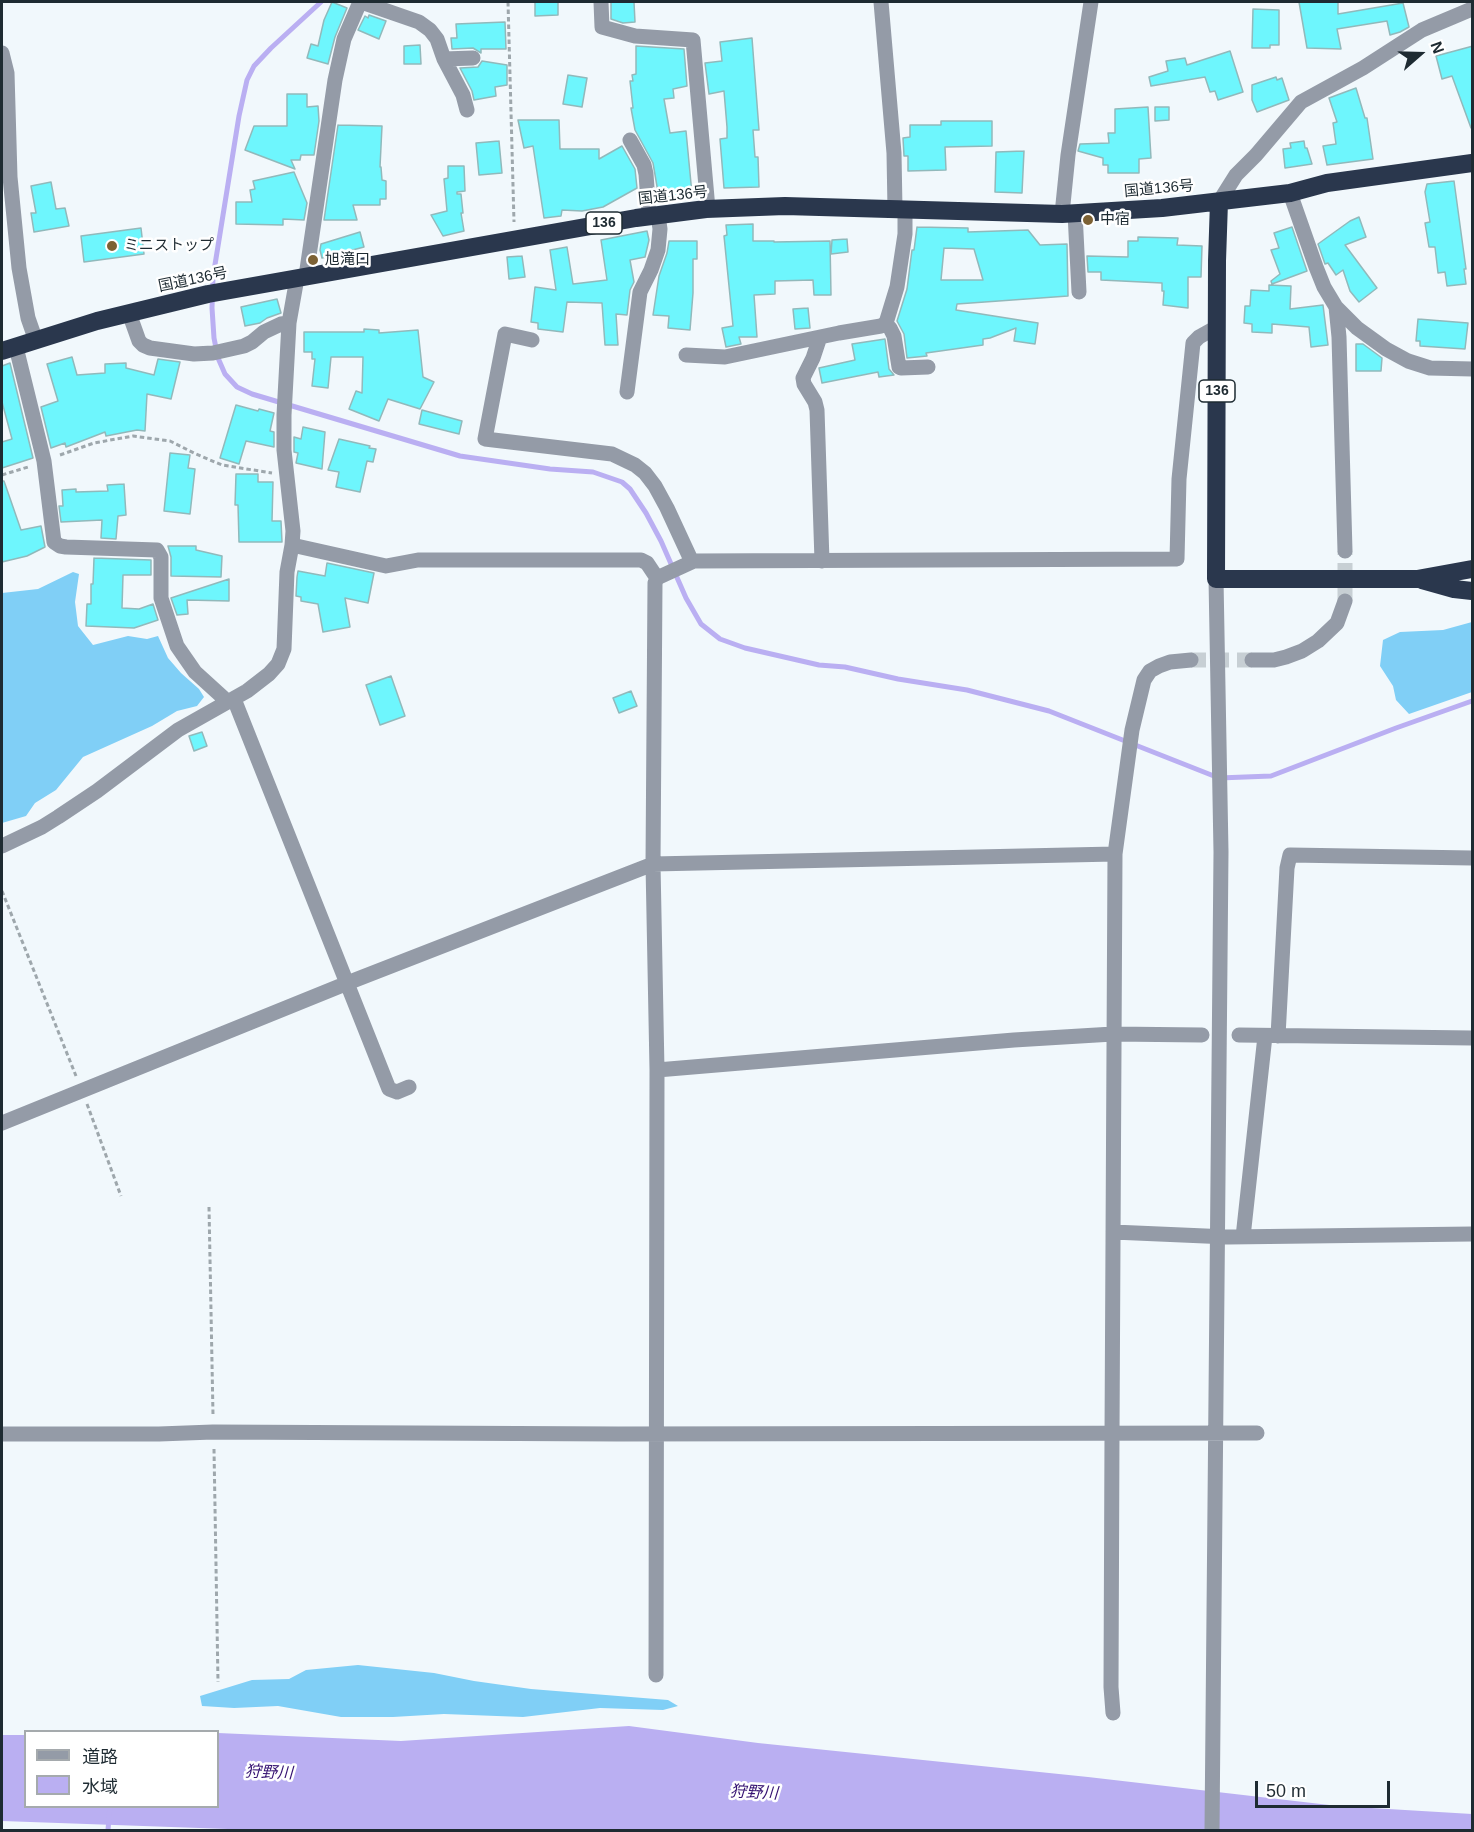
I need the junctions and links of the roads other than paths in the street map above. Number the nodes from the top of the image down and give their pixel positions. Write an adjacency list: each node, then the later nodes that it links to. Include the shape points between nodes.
1 (361, 2): 8 (street, via 419,22 437,39); 19 (street, via 344,39)
2 (601, 2): 15 (street, via 602,27 635,36 693,40)
3 (881, 2): 16 (street)
4 (1091, 2): 17 (street, via 1068,155)
5 (1473, 9): 14 (street, via 1422,30 1301,102 1236,175)
6 (2, 53): 12 (street, via 8,73)
7 (473, 58): 8 (street)
8 (444, 59): 9 (street)
9 (467, 110)
10 (630, 140): 18 (street, via 644,165)
11 (1473, 163): 13 (highway, 国道136号 / 136, via 1327,183)
12 (6, 177): 27 (street, via 28,318)
13 (1290, 192): 14 (highway, 国道136号 / 136); 21 (street, via 1324,287)
14 (1219, 202): 17 (highway, 国道136号 / 136); 25 (highway, 136)
15 (708, 209): 16 (highway, 国道136号 / 136); 18 (highway, 国道136号 / 136)
16 (900, 209): 17 (highway, 国道136号 / 136); 24 (street, via 905,234 897,287)
17 (1068, 213): 20 (street)
18 (654, 216): 19 (highway, 国道136号 / 136); 33 (street, via 660,229 658,250 639,292)
19 (302, 277): 22 (highway, 国道136号 / 136); 23 (street)
20 (1079, 292)
21 (1336, 306): 32 (street, via 1357,328 1408,361 1430,368); 35 (street)
22 (129, 312): 23 (street, via 143,345 194,354 244,346 264,332); 27 (highway, 国道136号 / 136)
23 (289, 323): 34 (street, via 284,450)
24 (885, 324): 26 (street); 31 (street, via 894,336 899,367)
25 (1217, 327): 36 (street, via 1193,343 1179,480 1177,559); 40 (highway, 136)
26 (820, 337): 30 (street, via 725,357); 36 (street, via 803,378 817,410)
27 (36, 340): 29 (highway, 国道136号 / 136)
28 (532, 340): 37 (street, via 506,334 485,439 612,454 635,465 655,486)
29 (9, 349): 46 (street, via 44,461 54,542 66,547 157,550 162,557 161,598 177,646 195,672)
30 (686, 355)
31 (928, 367)
32 (1473, 369)
33 (627, 392)
34 (292, 545): 39 (street, via 386,566 418,560 641,560); 46 (street, via 286,572 284,649 278,664 268,674)
35 (1345, 551)
36 (822, 561): 37 (street)
37 (691, 563): 39 (street)
38 (1473, 569): 41 (highway)
39 (658, 577): 50 (street)
40 (1216, 579): 41 (highway); 62 (street, via 1221,852)
41 (1417, 579): 42 (highway)
42 (1473, 591)
43 (1345, 600): 45 (street, via 1337,623 1317,641 1286,657)
44 (1191, 660): 48 (street, via 1159,666 1144,680 1132,730)
45 (1252, 660)
46 (231, 700): 47 (street, via 178,730 58,817); 51 (street)
47 (2, 846)
48 (1115, 854): 50 (street); 52 (street)
49 (1473, 858): 55 (street, via 1290,855)
50 (653, 864): 51 (street); 57 (street)
51 (348, 983): 58 (street, via 389,1089 397,1092); 59 (street)
52 (1113, 1034): 53 (street); 57 (street); 60 (street)
53 (1202, 1035)
54 (1239, 1035): 55 (street)
55 (1271, 1036): 56 (street); 63 (street)
56 (1473, 1038)
57 (657, 1070): 65 (street)
58 (409, 1087)
59 (2, 1123)
60 (1113, 1232): 62 (street); 68 (street)
61 (1473, 1234): 63 (street)
62 (1218, 1236): 63 (street); 64 (street)
63 (1243, 1237)
64 (1221, 1432): 66 (street); 68 (street); 71 (street)
65 (656, 1433): 67 (street); 68 (street); 69 (street)
66 (1257, 1433)
67 (2, 1434)
68 (1112, 1434): 70 (street)
69 (656, 1675)
70 (1113, 1713)
71 (1212, 1830)

